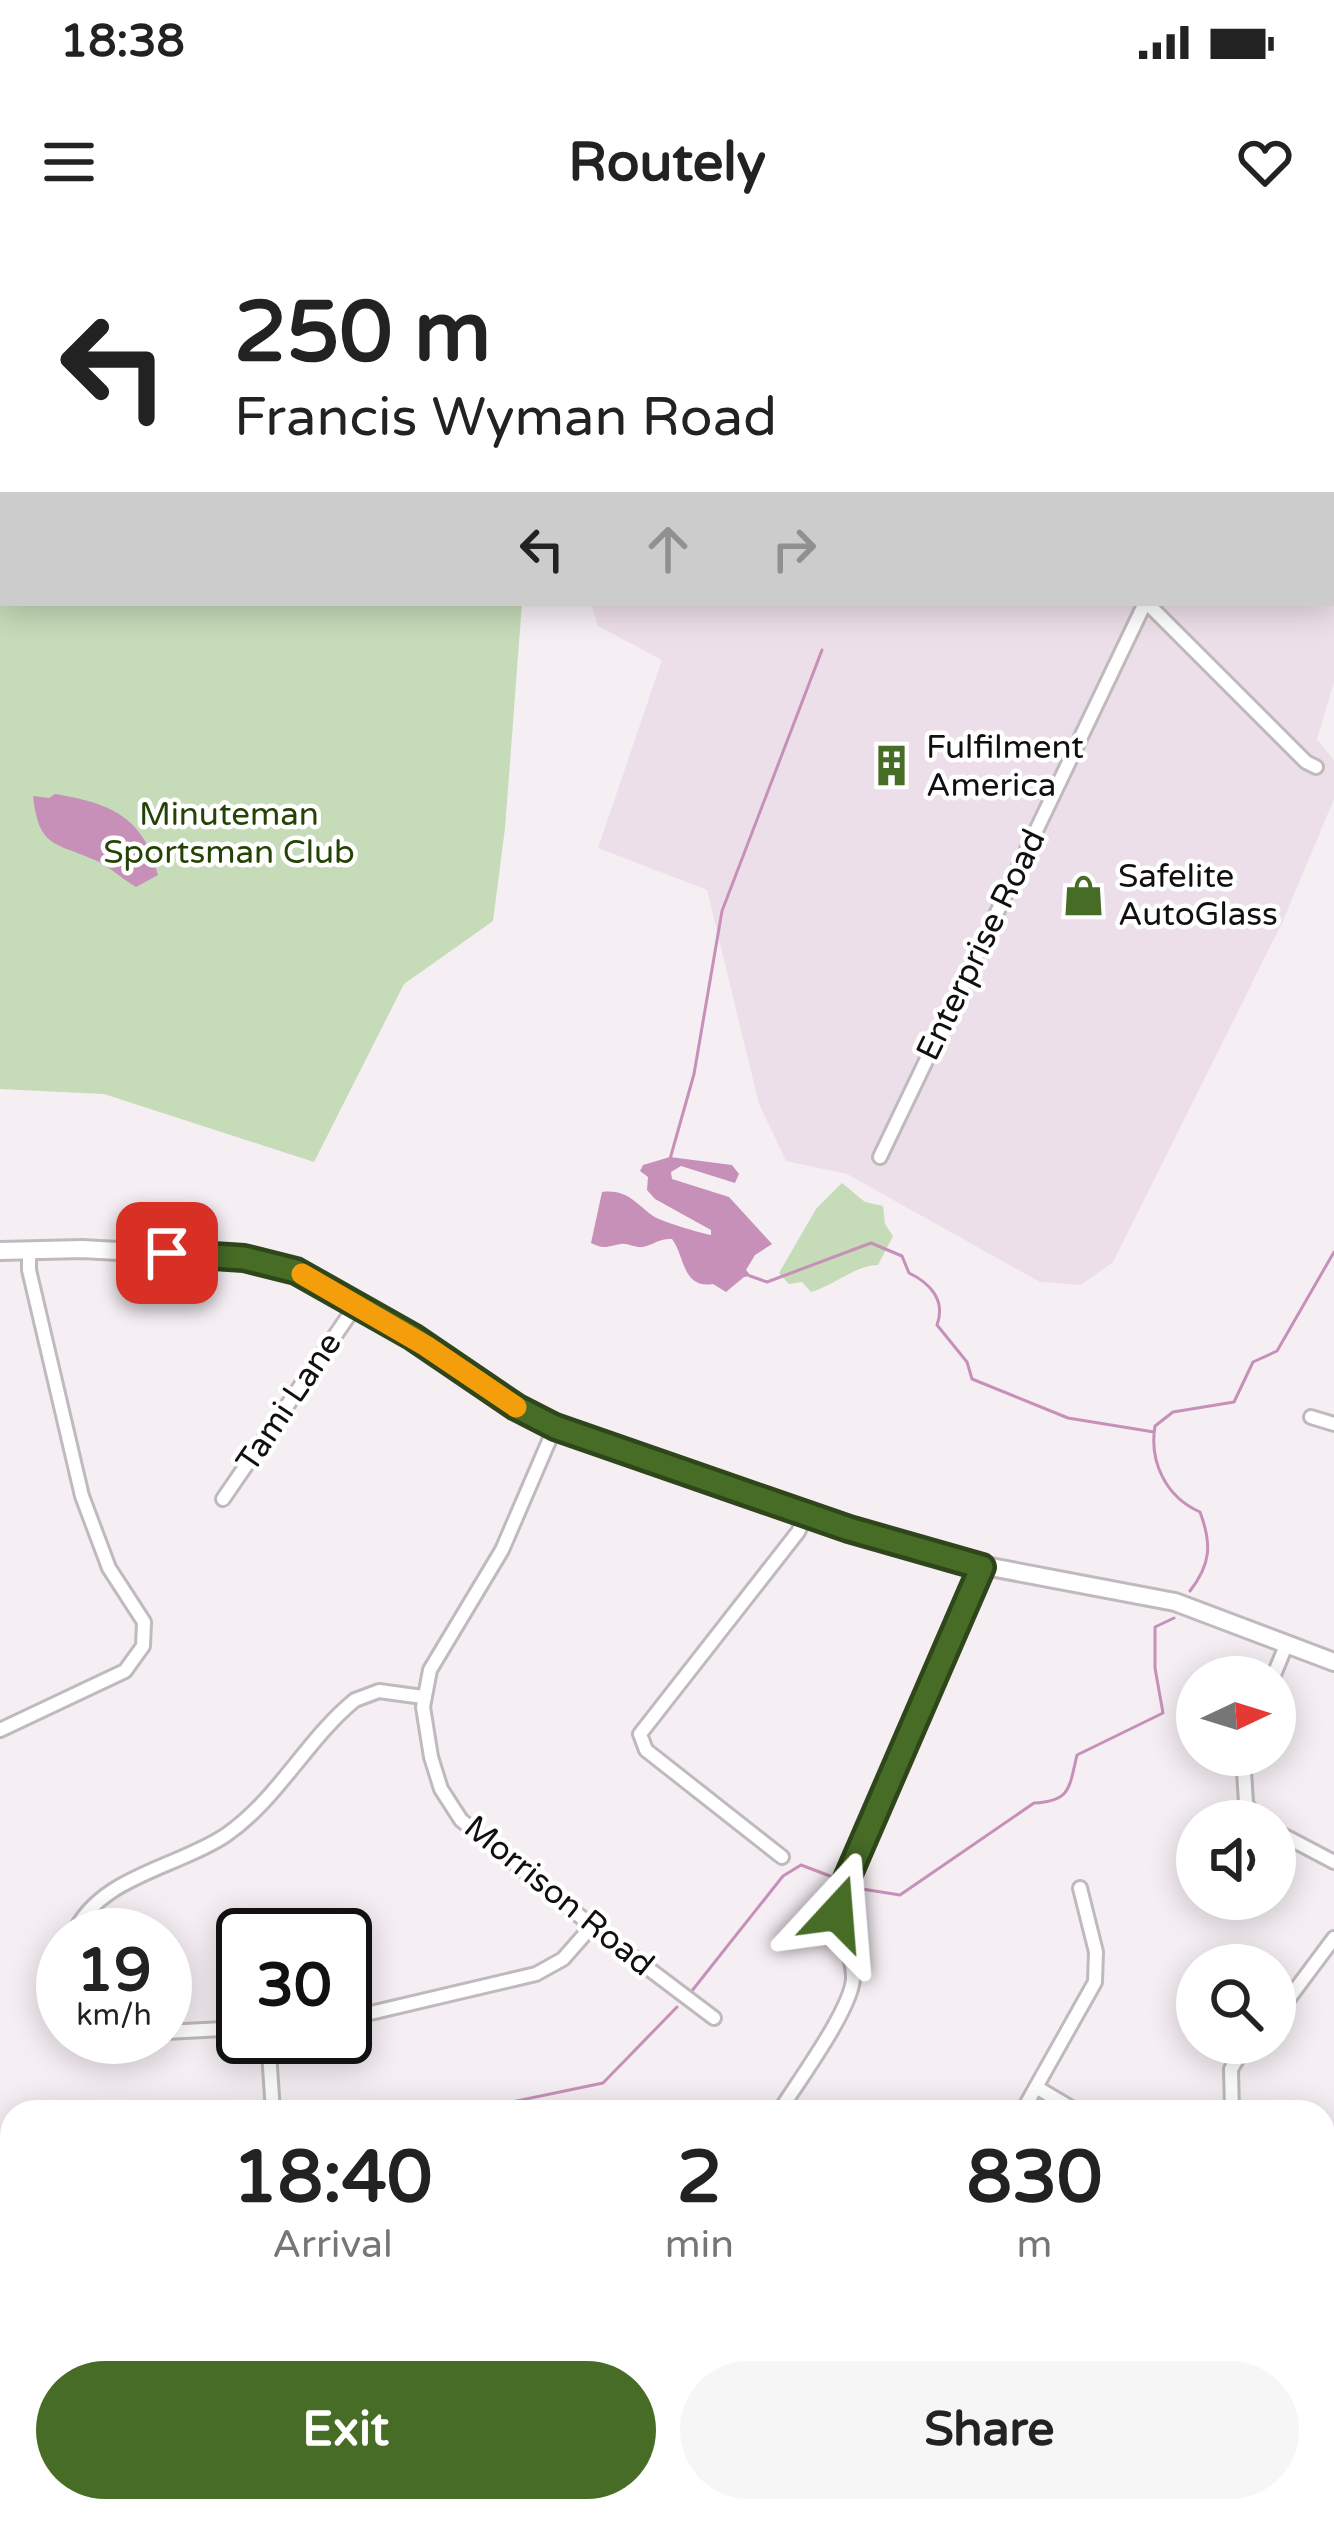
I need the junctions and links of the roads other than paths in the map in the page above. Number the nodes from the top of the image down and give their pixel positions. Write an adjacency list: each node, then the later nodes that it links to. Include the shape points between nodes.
1 (1145, 606): 4 (street, Enterprise Road)
2 (1149, 606): 3 (street)
3 (1316, 767)
4 (880, 1157)
5 (29, 1249): 6 (main road); 7 (main road, via 256,1260 296,1271); 18 (street, via 82,1496 113,1576 141,1614 144,1639 125,1670)
6 (0, 1251)
7 (356, 1305): 10 (main road); 11 (street, Tami Lane)
8 (1311, 1417): 9 (street)
9 (1334, 1424)
10 (555, 1427): 12 (main road); 17 (street, Morrison Road, via 516,1523 444,1643)
11 (223, 1499)
12 (806, 1515): 13 (main road); 20 (street, via 640,1734 646,1750)
13 (982, 1567): 14 (main road, via 1165,1599); 33 (street, via 840,1895 851,1992)
14 (1287, 1643): 15 (main road); 16 (street)
15 (1332, 1655)
16 (1282, 1656)
17 (423, 1697): 23 (street, via 379,1691 355,1700 237,1826); 24 (street, Morrison Road, via 431,1757 457,1815)
18 (0, 1730)
19 (1296, 1843): 21 (street)
20 (782, 1857)
21 (1334, 1862)
22 (1080, 1888): 31 (street, via 1096,1976)
23 (92, 1908)
24 (592, 1927): 27 (street, via 536,1974); 28 (street, Morrison Road)
25 (1334, 1938): 26 (street)
26 (1296, 1989)
27 (372, 2014)
28 (714, 2018)
29 (270, 2064): 32 (street)
30 (1234, 2064): 36 (street)
31 (1036, 2087): 34 (street); 35 (street)
32 (273, 2100)
33 (786, 2100)
34 (1029, 2100)
35 (1058, 2100)
36 (1232, 2100)

